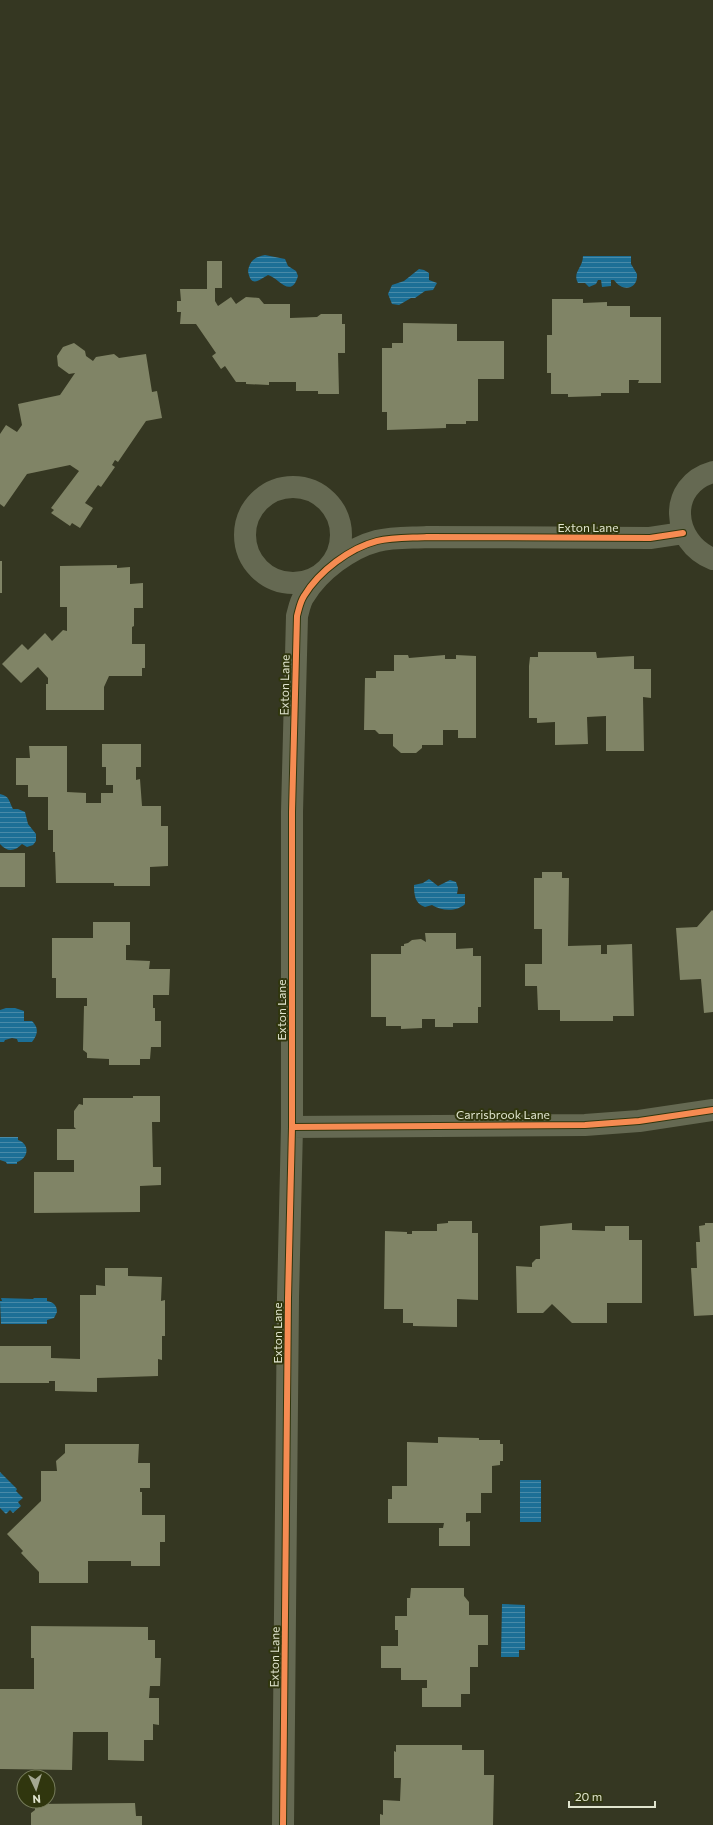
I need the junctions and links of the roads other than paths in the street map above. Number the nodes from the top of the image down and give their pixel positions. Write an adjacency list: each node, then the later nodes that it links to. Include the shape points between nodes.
1 (713, 472): 2 (street, via 698,478 683,498 680,517)
2 (683, 533): 3 (street, via 697,550); 4 (street, Exton Lane, via 650,538 392,538 361,547 347,554)
3 (713, 559)
4 (327, 570): 4 (street, via 337,554 341,532 335,513 324,498 309,490 287,488 270,493 258,502 249,516 245,532 248,553 258,568 272,578 289,583 306,582); 6 (street, Exton Lane, via 305,593 296,616 292,812)
5 (713, 1110): 6 (street, Carrisbrook Lane, via 639,1121 586,1125)
6 (292, 1127): 7 (street, Exton Lane)
7 (283, 1825)

